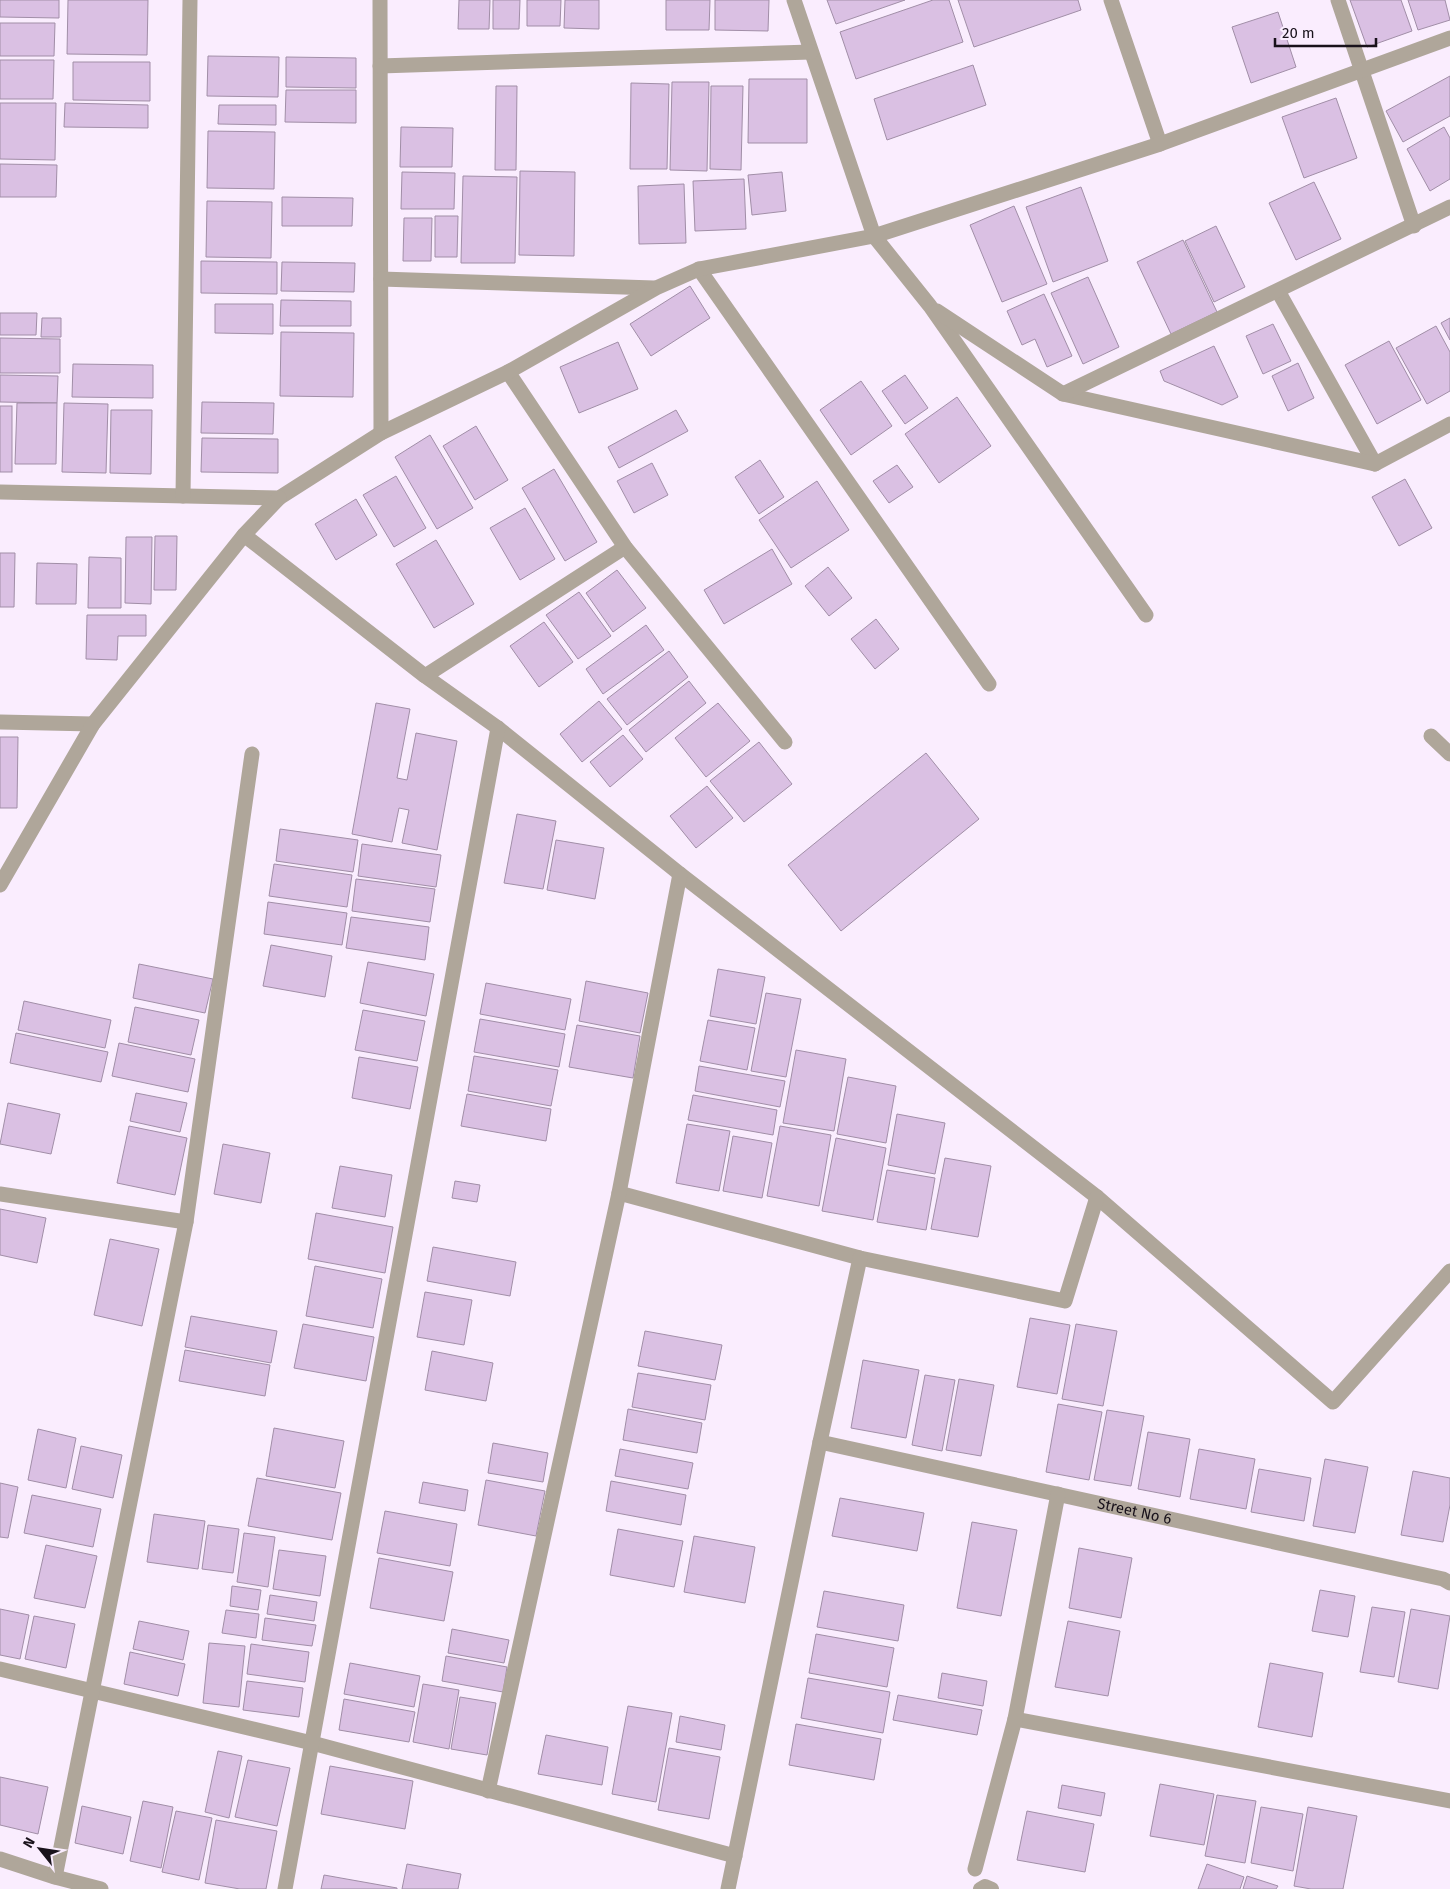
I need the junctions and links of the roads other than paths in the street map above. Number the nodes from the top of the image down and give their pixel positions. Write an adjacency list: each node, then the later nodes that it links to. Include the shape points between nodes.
1 (190, 0): 25 (street)
2 (380, 0): 8 (street)
3 (794, 0): 7 (street)
4 (1111, 0): 10 (street)
5 (1338, 0): 9 (street)
6 (1450, 38): 9 (street)
7 (811, 52): 8 (street); 13 (street)
8 (380, 66): 15 (street)
9 (1360, 71): 10 (street); 12 (street)
10 (1160, 144): 13 (street)
11 (1450, 207): 12 (street)
12 (1414, 226): 17 (street)
13 (874, 236): 14 (street); 18 (street)
14 (699, 269): 16 (street); 31 (street)
15 (381, 279): 16 (street); 22 (street)
16 (656, 288): 19 (street)
17 (1278, 291): 20 (street); 23 (street)
18 (930, 306): 20 (street); 29 (street)
19 (508, 372): 22 (street); 28 (street)
20 (1063, 394): 23 (street)
21 (1450, 424): 23 (street)
22 (381, 433): 26 (street)
23 (1374, 464)
24 (0, 492): 25 (street)
25 (183, 496): 26 (street)
26 (279, 498): 27 (street)
27 (244, 535): 30 (street); 33 (street)
28 (625, 547): 30 (street); 36 (street)
29 (1146, 615)
30 (425, 676): 34 (street)
31 (989, 684)
32 (0, 722): 33 (street)
33 (93, 724): 40 (street)
34 (498, 728): 39 (street); 53 (street)
35 (1431, 736): 38 (street)
36 (785, 742)
37 (252, 754): 44 (street)
38 (1450, 754)
39 (680, 874): 41 (street); 43 (street)
40 (0, 885)
41 (620, 1193): 45 (street); 54 (street)
42 (0, 1194): 44 (street)
43 (1097, 1196): 45 (street, via 1065,1300); 46 (street, via 1333,1402)
44 (186, 1222): 51 (street)
45 (860, 1258): 47 (street)
46 (1450, 1271)
47 (820, 1442): 48 (street, Street No 6); 56 (street)
48 (1058, 1494): 49 (street, Street No 6); 52 (street)
49 (1450, 1582)
50 (0, 1669): 51 (street)
51 (91, 1690): 53 (street); 59 (street)
52 (1015, 1719): 55 (street); 58 (street)
53 (312, 1743): 54 (street); 61 (street)
54 (488, 1791): 56 (street)
55 (1450, 1801)
56 (735, 1856): 62 (street)
57 (0, 1859): 59 (street)
58 (975, 1869)
59 (55, 1877): 60 (street)
60 (101, 1889)
61 (284, 1889)
62 (728, 1889)
63 (980, 1889): 64 (lane, via 985,1886)
64 (992, 1889)

